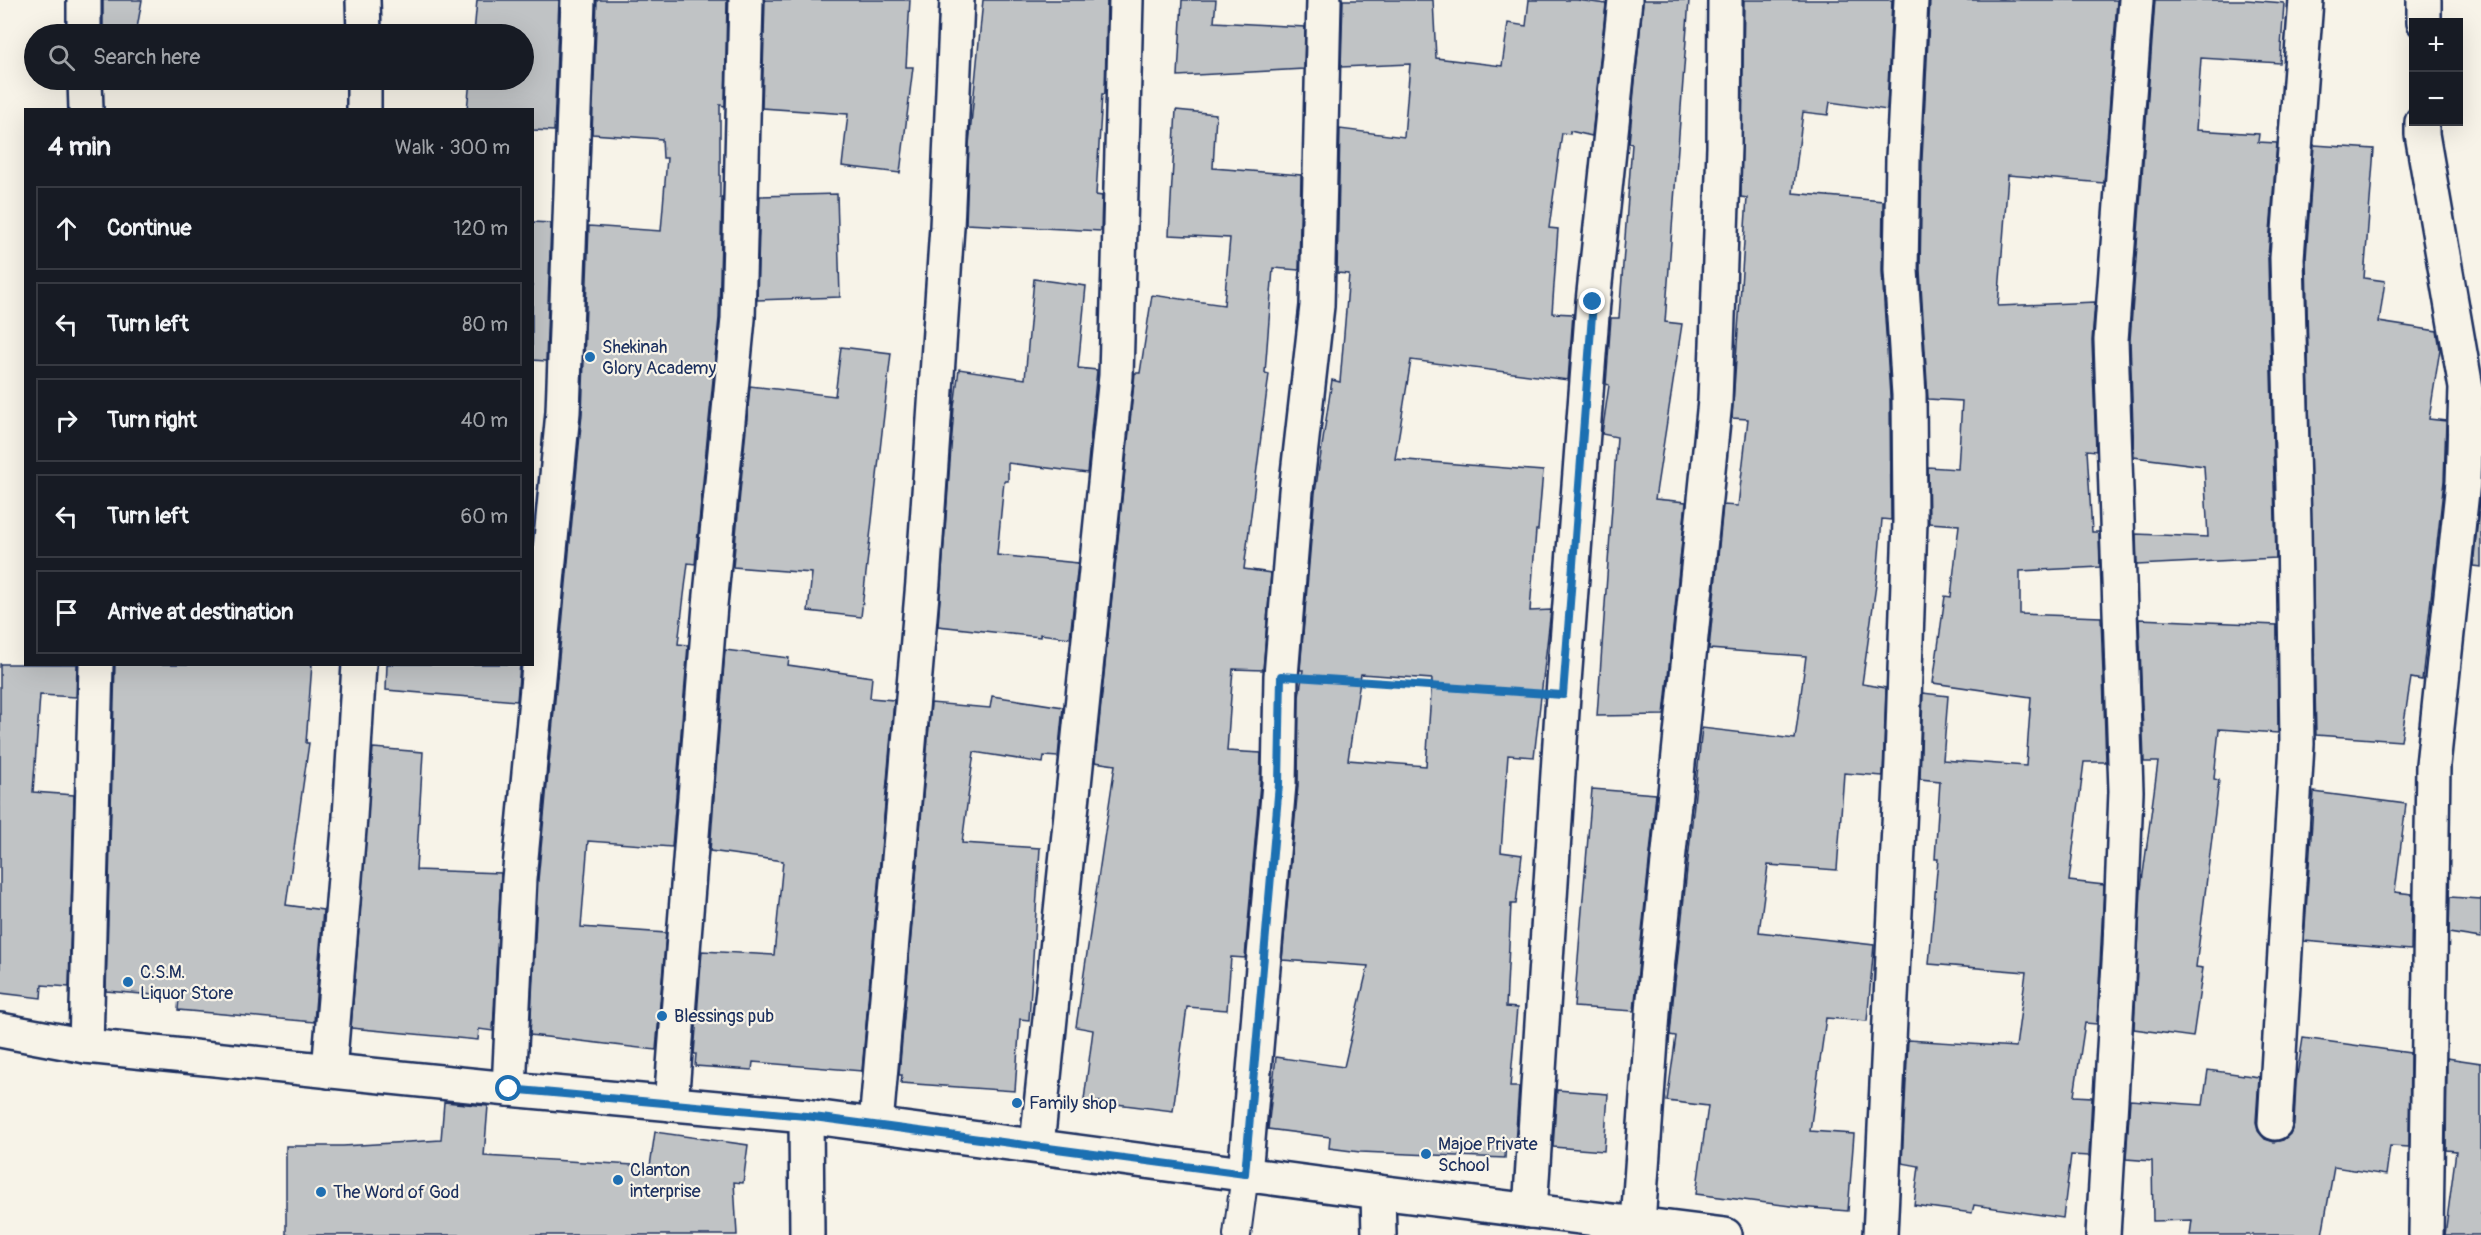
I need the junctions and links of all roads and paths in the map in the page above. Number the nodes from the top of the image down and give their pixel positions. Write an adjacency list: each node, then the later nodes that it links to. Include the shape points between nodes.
1 (84, 0): 15 (street)
2 (363, 0): 16 (street)
3 (578, 0): 29 (street, via 562,412 519,879)
4 (746, 0): 30 (street, via 738,319 710,605)
5 (957, 0): 33 (street, via 947,227 924,570)
6 (1126, 0): 34 (street, via 1116,376)
7 (1324, 0): 24 (street, via 1317,306)
8 (1624, 0): 25 (street, via 1593,302)
9 (1725, 0): 38 (street, via 1715,401 1656,988)
10 (1911, 0): 43 (street, via 1901,270 1909,395 1910,521)
11 (2136, 0): 44 (street, via 2111,340 2126,791)
12 (2306, 0): 32 (street, via 2288,258 2296,744)
13 (2424, 0): 14 (street)
14 (2424, 18)
15 (84, 24)
16 (364, 24)
17 (85, 90): 19 (street)
18 (364, 90): 20 (street)
19 (86, 108)
20 (364, 108)
21 (2422, 126): 45 (street, via 2466,388 2463,482 2433,765)
22 (96, 666): 27 (street)
23 (359, 666): 28 (street)
24 (1281, 676): 25 (path); 35 (street, via 1279,784)
25 (1563, 695): 37 (street)
26 (0, 1030): 27 (street)
27 (86, 1046): 28 (street)
28 (329, 1071): 29 (street)
29 (509, 1089): 30 (street)
30 (671, 1104): 31 (street)
31 (806, 1116): 33 (street); 39 (street)
32 (2275, 1123)
33 (876, 1124): 34 (street)
34 (1037, 1145): 35 (street)
35 (1245, 1174): 36 (street); 40 (lane)
36 (1378, 1192): 37 (street); 41 (street)
37 (1546, 1220): 38 (street)
38 (1638, 1223): 42 (street)
39 (807, 1235)
40 (1237, 1235)
41 (1379, 1235)
42 (1725, 1235)
43 (1880, 1235)
44 (2103, 1235)
45 (2426, 1235)

